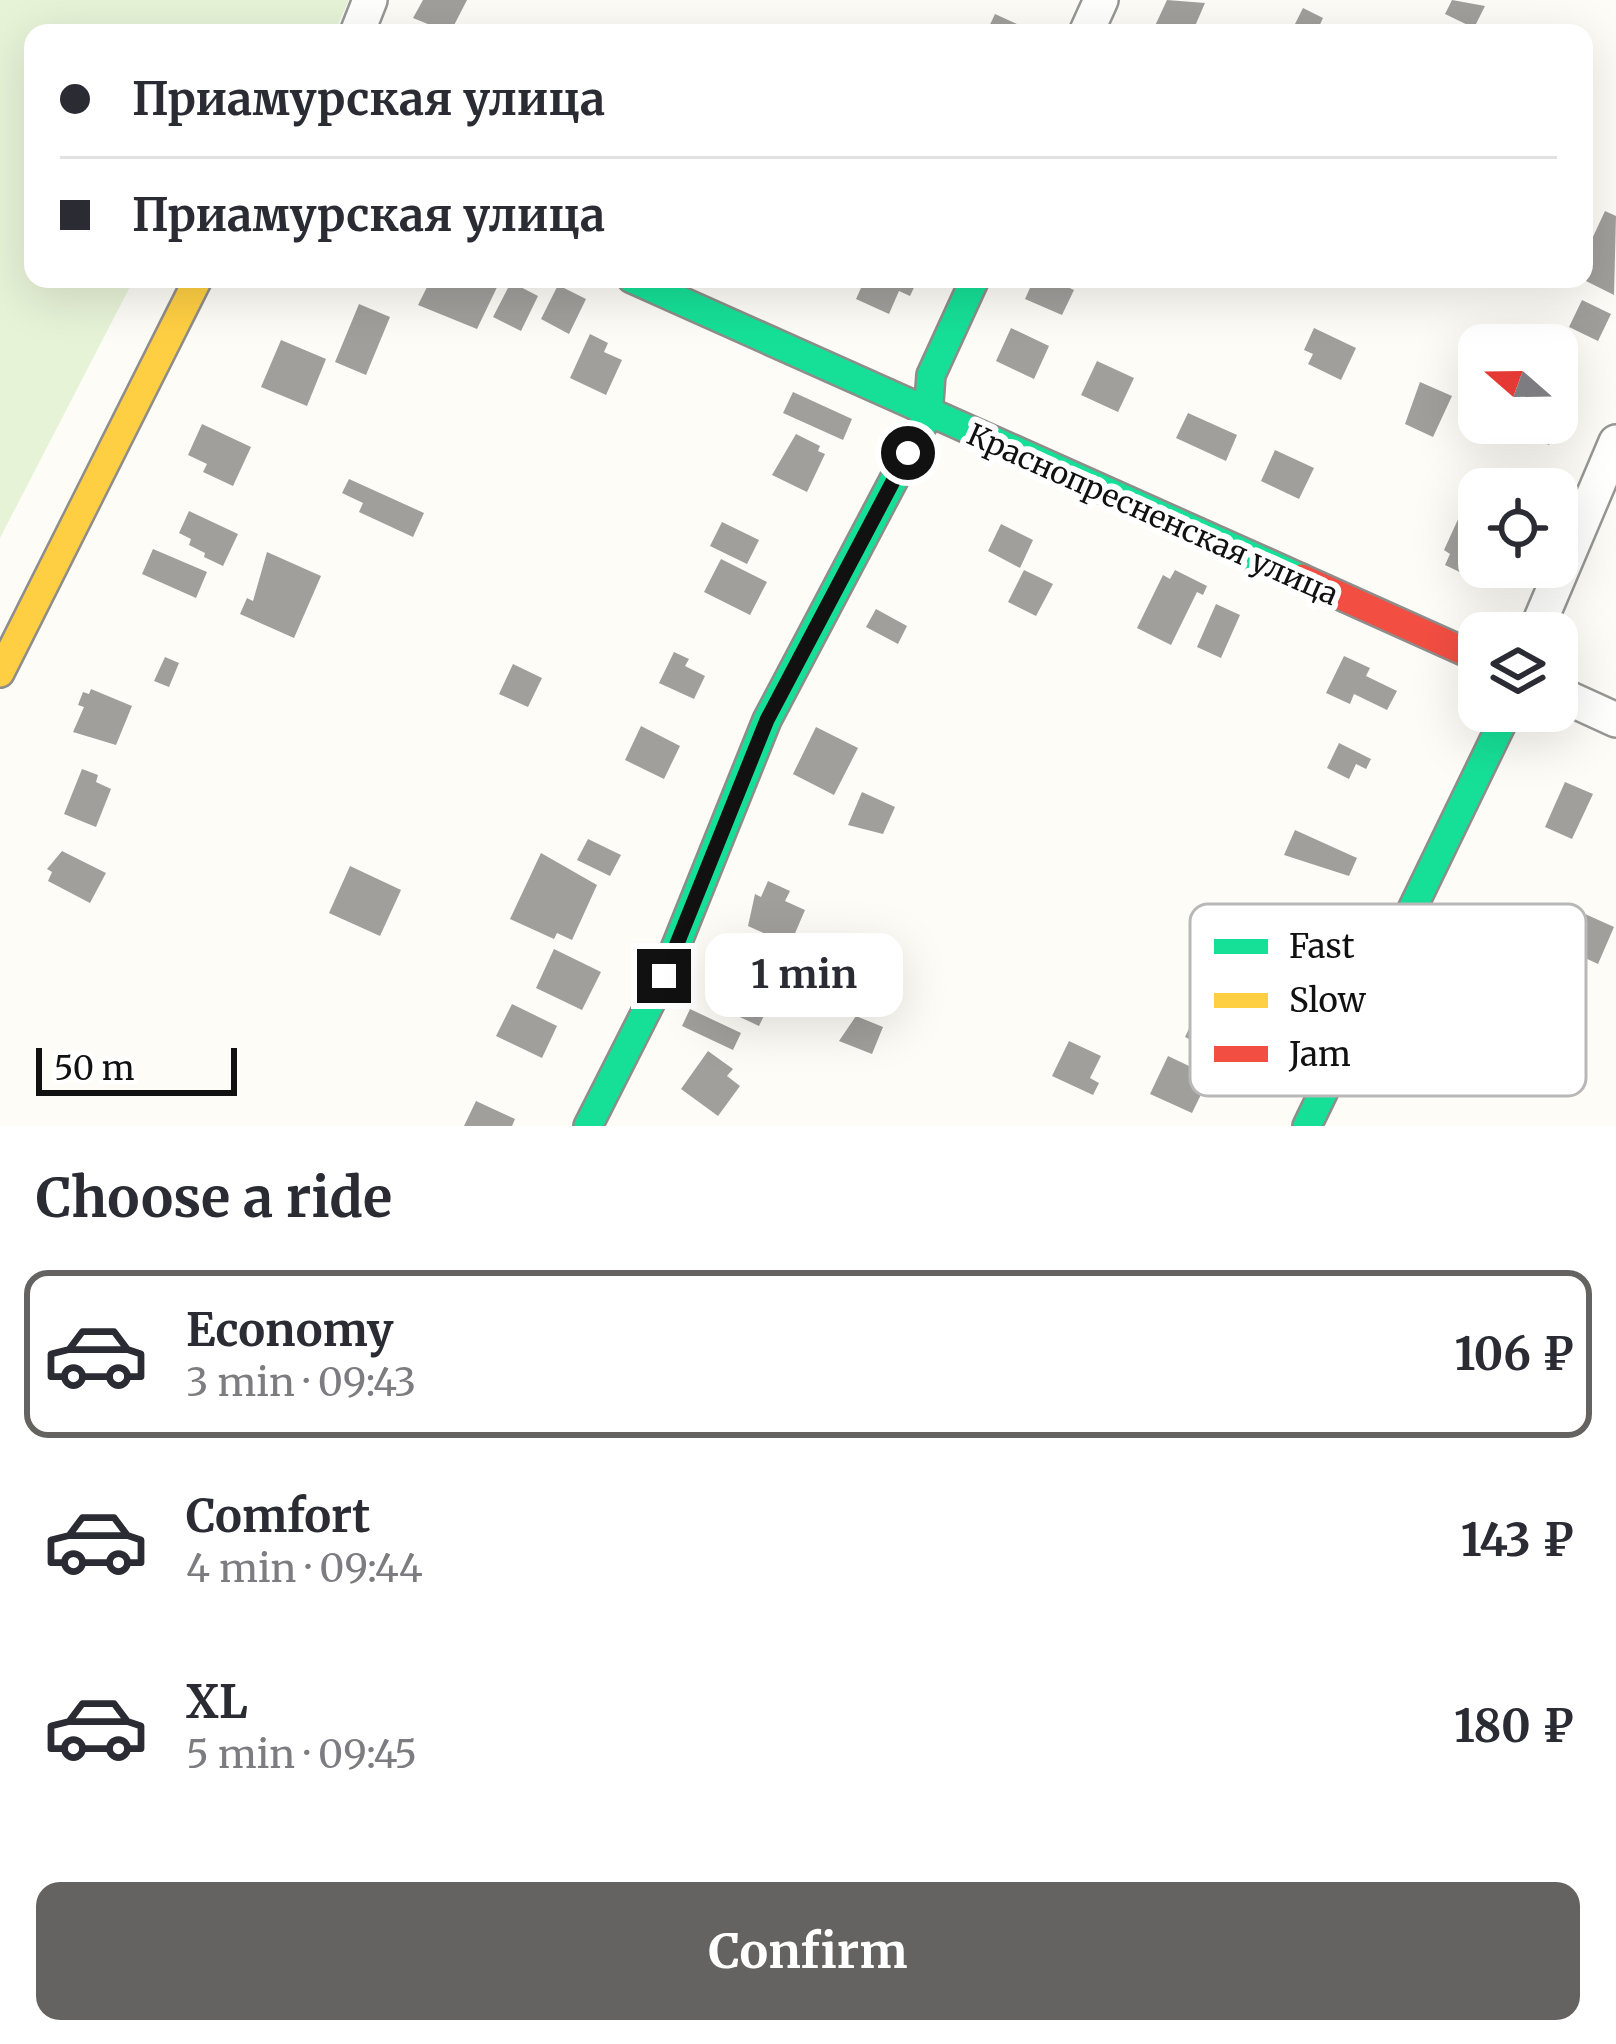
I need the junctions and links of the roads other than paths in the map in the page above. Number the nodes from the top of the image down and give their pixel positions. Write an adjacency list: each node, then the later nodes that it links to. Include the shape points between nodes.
1 (193, 288): 8 (street)
2 (652, 288): 4 (street, Краснопресненская улица)
3 (971, 288): 4 (street, via 931,375)
4 (928, 415): 7 (street, Краснопресненская улица); 14 (street, via 767,720 664,976)
5 (1616, 442): 6 (street)
6 (1544, 612)
7 (1458, 649)
8 (0, 673)
9 (1578, 703): 10 (street)
10 (1616, 720)
11 (1498, 732): 12 (street)
12 (1415, 904)
13 (1322, 1096): 15 (street)
14 (588, 1126)
15 (1307, 1126)

